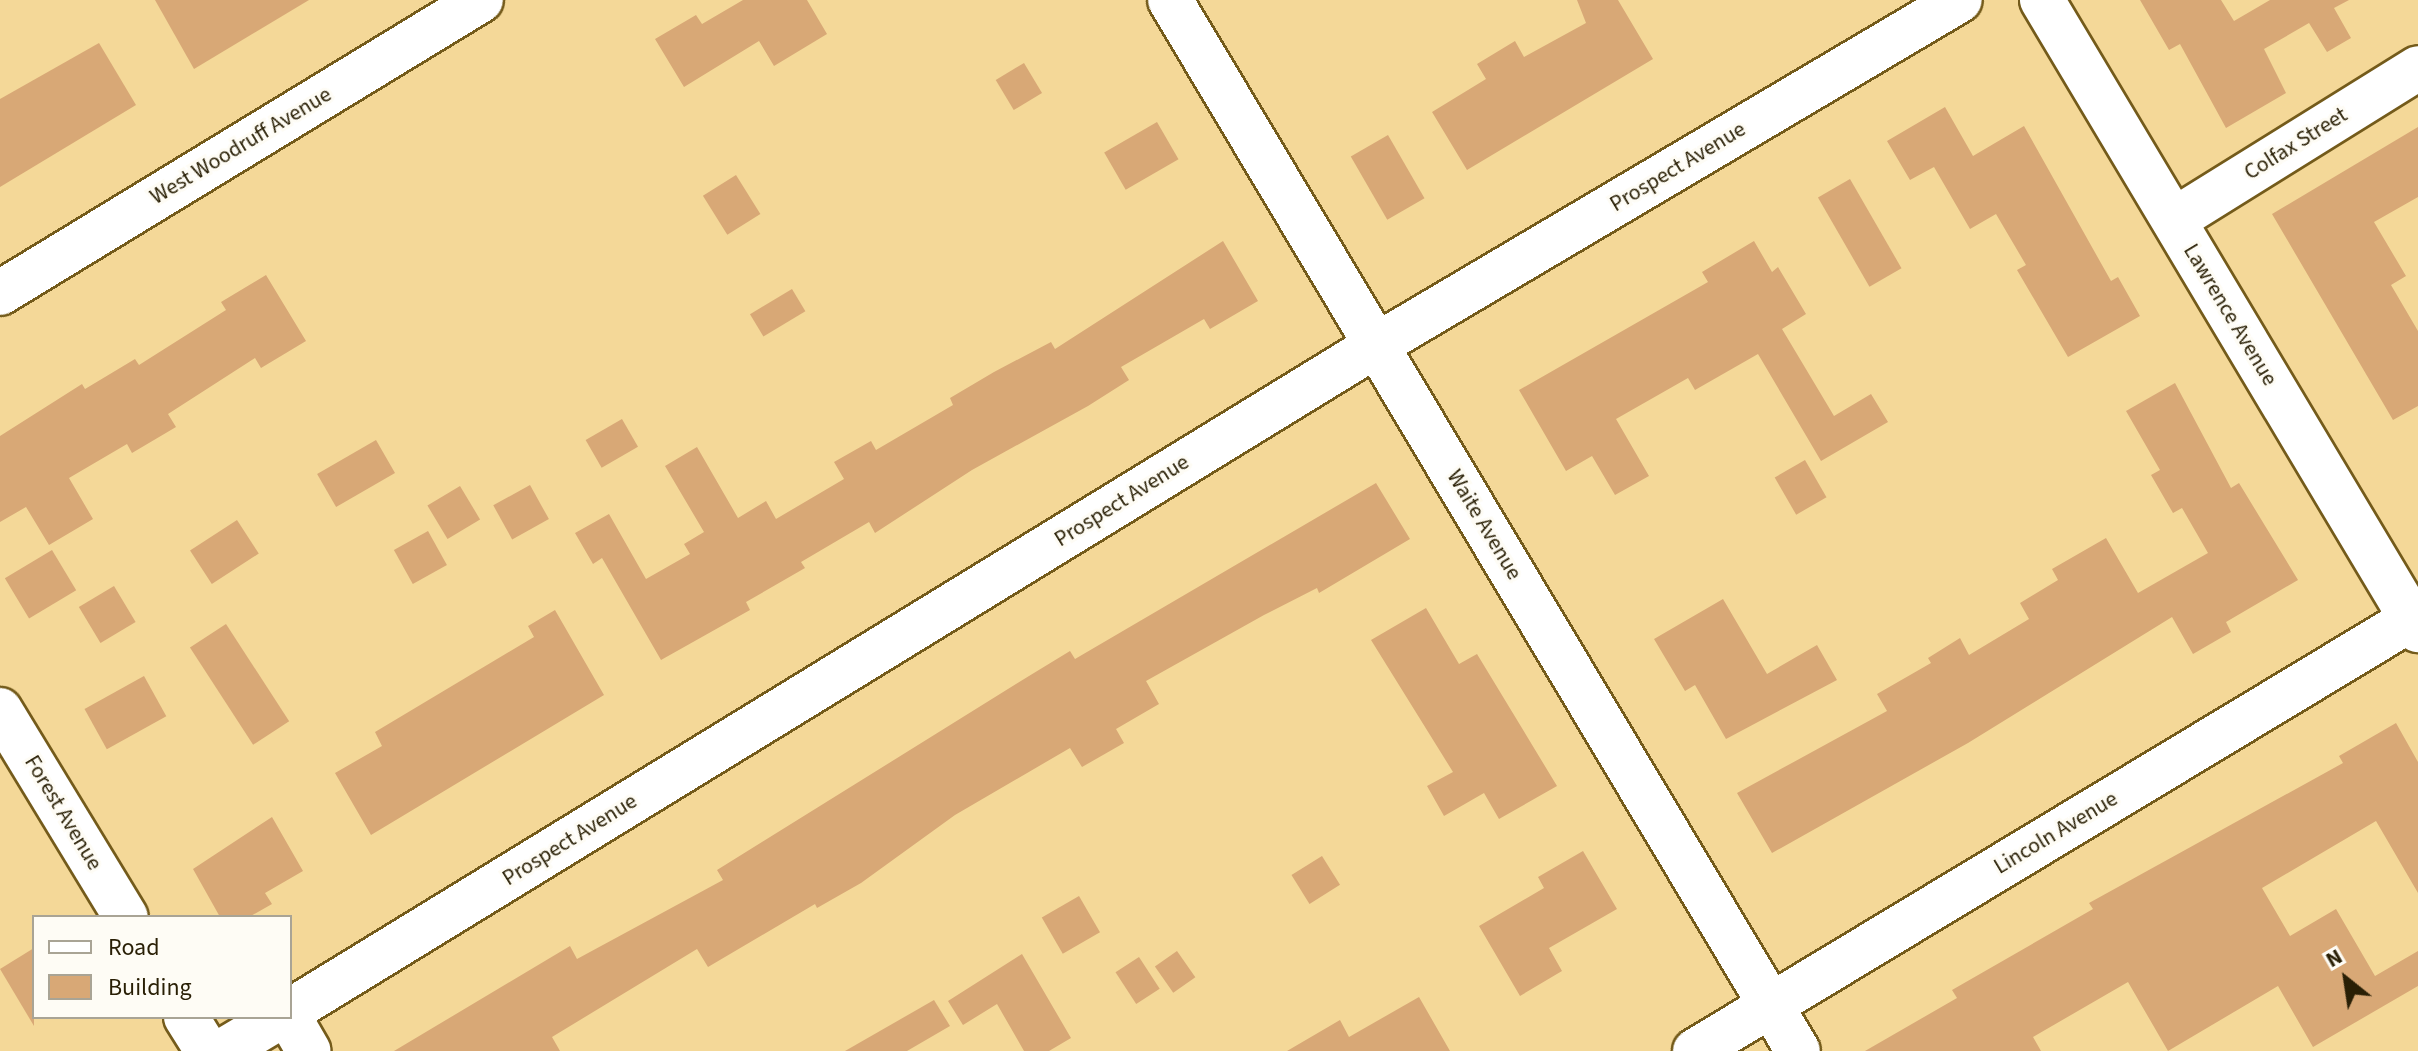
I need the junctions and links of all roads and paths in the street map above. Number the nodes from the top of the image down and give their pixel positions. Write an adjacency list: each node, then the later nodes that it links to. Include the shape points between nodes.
1 (481, 0): 7 (street, West Woodruff Avenue)
2 (1170, 0): 8 (street, Waite Avenue)
3 (1960, 0): 8 (street, Prospect Avenue)
4 (2042, 0): 6 (street, Lawrence Avenue)
5 (2418, 68): 6 (street, Colfax Street)
6 (2174, 220): 9 (street, Lawrence Avenue)
7 (0, 293)
8 (1377, 345): 12 (street, Waite Avenue); 13 (street, Prospect Avenue)
9 (2416, 621): 12 (street, Lincoln Avenue)
10 (0, 710): 11 (street, Forest Avenue)
11 (125, 915)
12 (1771, 1005): 20 (street, Lincoln Avenue); 21 (street, Waite Avenue)
13 (292, 1013)
14 (292, 1018): 19 (street)
15 (187, 1019): 17 (street)
16 (277, 1019): 18 (street)
17 (207, 1051)
18 (223, 1051)
19 (309, 1051)
20 (1695, 1051)
21 (1798, 1051)

